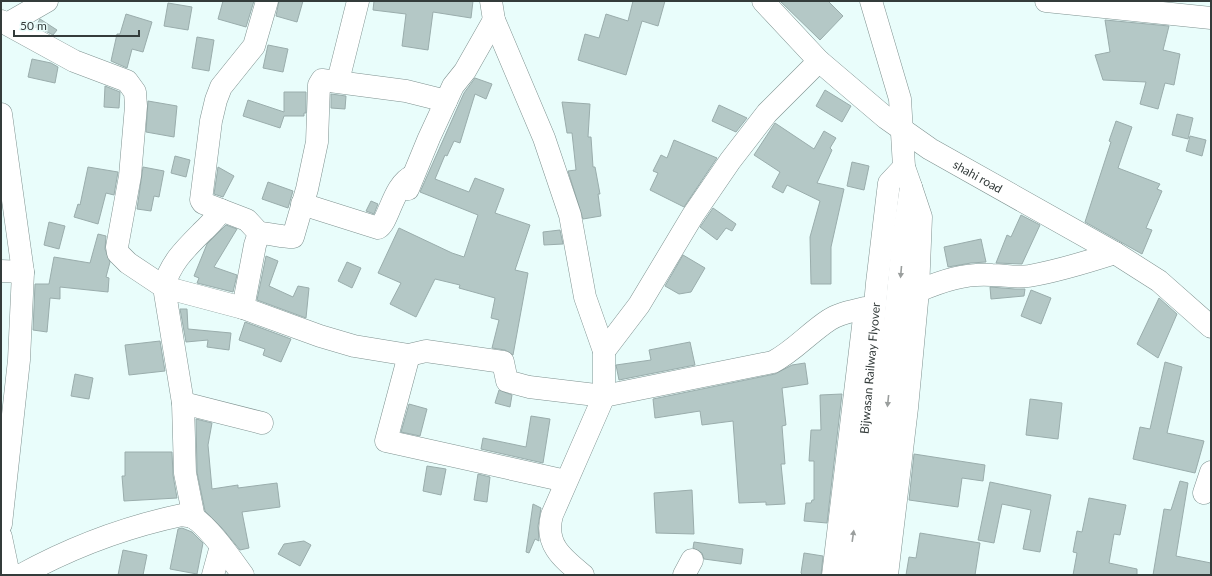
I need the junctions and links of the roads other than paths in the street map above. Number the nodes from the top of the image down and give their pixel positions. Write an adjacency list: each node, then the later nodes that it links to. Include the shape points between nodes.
1 (47, 1): 9 (street)
2 (266, 1): 19 (street, via 254,46 221,87 211,121 201,200)
3 (358, 1): 11 (street)
4 (763, 1): 10 (street, shahi road)
5 (870, 1): 14 (street, Bijwasan Railway Flyover, via 900,99)
6 (1046, 1): 8 (street)
7 (493, 10): 12 (street, via 465,71 453,86); 31 (street, via 542,131 570,214 585,297)
8 (1211, 18)
9 (4, 23): 26 (street, via 74,61 131,85 135,92 135,122 130,176 117,247 118,253 128,263)
10 (820, 61): 14 (street, shahi road); 31 (street, via 767,113 730,161 693,215 639,305)
11 (338, 81): 12 (street, via 406,91); 18 (street, via 322,80 319,85 317,142)
12 (446, 101): 18 (street, via 411,183 406,179 383,224 378,228)
13 (1, 114): 22 (street)
14 (902, 131): 15 (street, Bijwasan Railway Flyover); 23 (street, shahi road)
15 (904, 166): 16 (street); 17 (street, Bijwasan Railway Flyover)
16 (889, 183): 20 (street, Bijwasan Railway Flyover); 29 (street, via 879,196)
17 (911, 187): 20 (street, Bijwasan Railway Flyover); 27 (street, via 921,217)
18 (302, 204): 21 (street, via 293,237)
19 (221, 210): 21 (street, via 247,220); 26 (street, via 178,257 167,275)
20 (895, 230): 50 (street, Bijwasan Railway Flyover, one-way to 20, via 857,506 877,283); 51 (street, Bijwasan Railway Flyover, one-way to 51)
21 (259, 233): 28 (street)
22 (10, 234): 25 (street)
23 (1115, 254): 27 (street, via 1030,276 1012,278 992,274 966,275); 30 (street, shahi road, via 1159,281)
24 (1, 271): 25 (street)
25 (23, 272): 37 (street, via 19,360)
26 (164, 287): 28 (street); 34 (street)
27 (918, 291): 52 (street)
28 (243, 308): 32 (street, via 354,346)
29 (865, 308): 33 (street, via 829,320 774,362); 49 (street)
30 (1211, 327)
31 (604, 351): 33 (street)
32 (409, 355): 33 (street, via 426,351 503,362 507,381 530,387); 38 (street, via 386,441)
33 (604, 396): 38 (street)
34 (183, 403): 35 (street); 40 (street, via 185,473)
35 (262, 423)
36 (1211, 472): 39 (street)
37 (4, 476): 41 (street)
38 (566, 481): 48 (street, via 552,515 549,526 550,538 566,562)
39 (1204, 493)
40 (194, 518): 43 (street); 45 (street, via 182,515 111,534 60,554)
41 (1, 524)
42 (1, 537): 44 (street)
43 (221, 546): 46 (street); 47 (street)
44 (9, 575)
45 (21, 575)
46 (213, 575)
47 (243, 575)
48 (583, 575)
49 (833, 575)
50 (848, 575)
51 (869, 575)
52 (887, 575)

